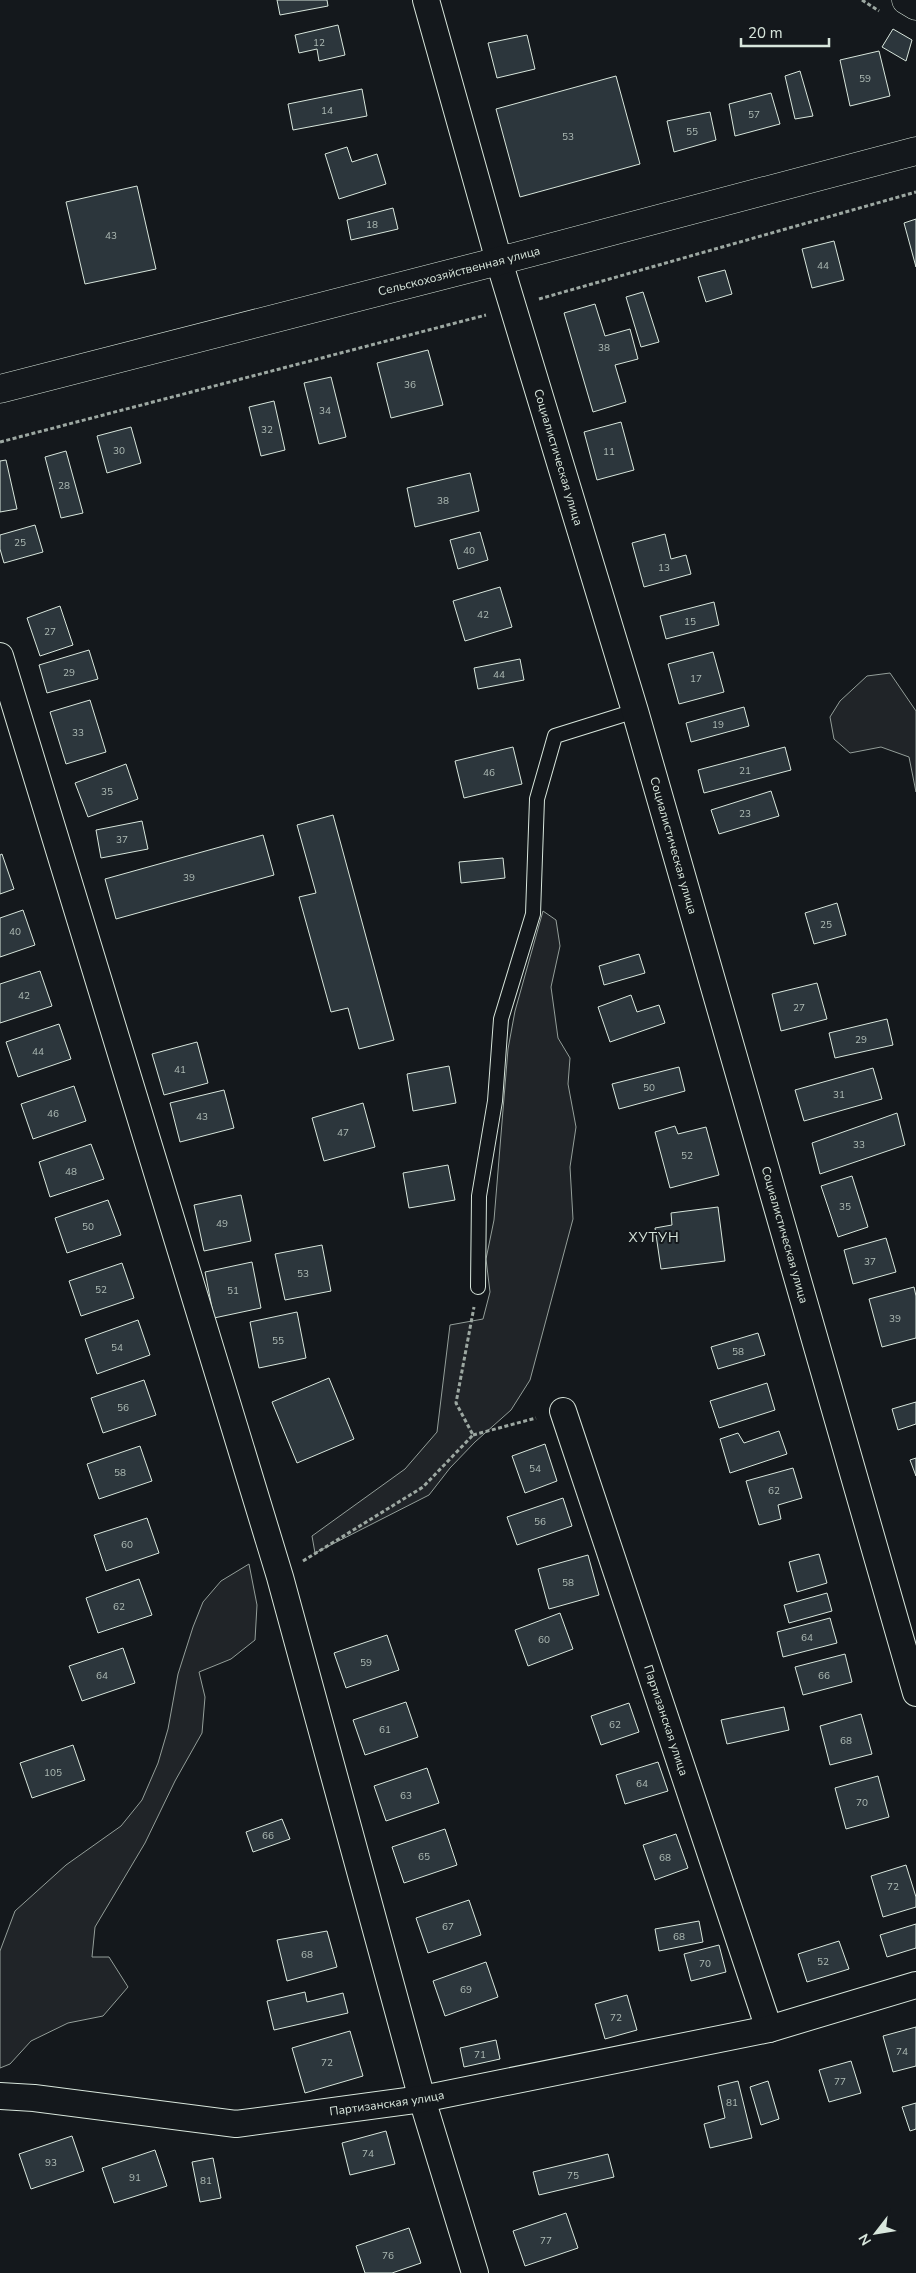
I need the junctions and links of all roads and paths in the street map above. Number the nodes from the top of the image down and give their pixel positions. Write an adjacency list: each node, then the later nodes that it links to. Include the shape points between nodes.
1 (426, 0): 6 (street, Социалистическая улица)
2 (906, 0): 3 (street)
3 (916, 6)
4 (916, 151): 6 (street, Сельскохозяйственная улица)
5 (916, 192): 7 (path)
6 (499, 261): 7 (street, Социалистическая улица); 8 (street, Сельскохозяйственная улица)
7 (513, 307): 9 (path); 11 (street, Социалистическая улица)
8 (0, 389)
9 (0, 442)
10 (0, 656): 15 (street)
11 (635, 711): 12 (lane, via 555,736 537,799 533,914 501,1019 495,1101 479,1196); 16 (street, Социалистическая улица)
12 (478, 1287): 14 (path, via 456,1403)
13 (563, 1411): 14 (path); 18 (street, Партизанская улица)
14 (473, 1435): 15 (path, via 423,1487 315,1552)
15 (280, 1577): 20 (street)
16 (916, 1693)
17 (916, 1985): 18 (street, Партизанская улица)
18 (769, 2029): 20 (street, Партизанская улица)
19 (0, 2096): 20 (street, Партизанская улица, via 236,2124)
20 (422, 2099): 21 (street)
21 (475, 2273)

